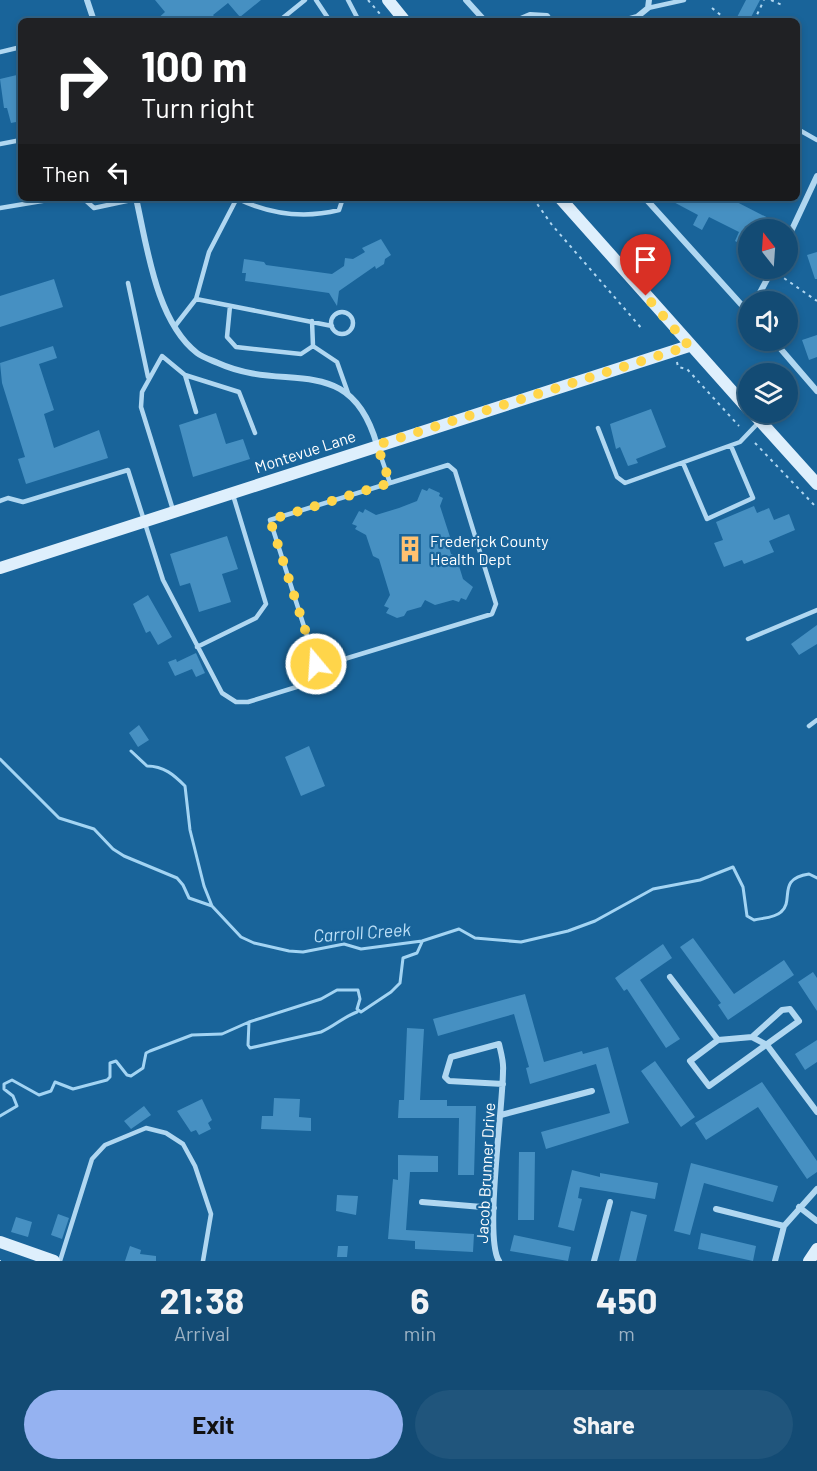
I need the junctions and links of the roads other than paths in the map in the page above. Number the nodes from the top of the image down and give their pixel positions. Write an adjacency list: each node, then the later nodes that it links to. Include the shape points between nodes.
1 (87, 0): 10 (street)
2 (305, 0): 11 (lane)
3 (316, 0): 12 (lane)
4 (348, 0): 13 (lane)
5 (388, 0): 14 (street)
6 (466, 0): 15 (street)
7 (649, 0): 9 (street)
8 (684, 0): 9 (lane)
9 (648, 8): 18 (street)
10 (93, 18)
11 (283, 18)
12 (328, 18)
13 (357, 18)
14 (403, 18)
15 (482, 18)
16 (523, 18): 17 (street, via 530,15)
17 (548, 18)
18 (634, 18)
19 (18, 48): 20 (lane)
20 (0, 52)
21 (801, 131): 22 (lane)
22 (817, 140)
23 (18, 141): 24 (lane)
24 (0, 144)
25 (817, 176): 36 (street)
26 (42, 201): 35 (lane)
27 (86, 201): 28 (lane, via 94,208)
28 (127, 201)
29 (136, 201): 42 (street, via 163,308)
30 (234, 201): 38 (lane, via 209,252)
31 (242, 201): 32 (lane, via 287,215 320,215 339,210)
32 (342, 201)
33 (563, 201): 45 (street)
34 (648, 201): 39 (street)
35 (0, 208)
36 (797, 219)
37 (128, 283): 48 (lane)
38 (196, 299): 40 (lane); 42 (lane)
39 (738, 300)
40 (230, 306): 41 (lane); 44 (lane, via 228,337 236,347 294,354)
41 (312, 321): 43 (lane); 44 (lane)
42 (175, 326): 50 (street, via 197,353 232,369 322,383)
43 (332, 326): 43 (lane, via 336,332 345,333 352,320 339,313)
44 (313, 346): 50 (lane, via 337,362)
45 (689, 346): 51 (street); 57 (street, Montevue Lane)
46 (782, 351): 49 (street)
47 (185, 375): 48 (lane, via 162,356); 52 (lane); 56 (lane, via 239,392)
48 (148, 378): 64 (lane, via 141,407)
49 (817, 391)
50 (348, 393): 57 (street, via 370,420)
51 (738, 398)
52 (196, 412)
53 (753, 423): 58 (lane, via 744,439)
54 (761, 423): 61 (street)
55 (598, 428): 59 (lane, via 621,481 632,481)
56 (255, 433)
57 (377, 445): 60 (lane); 62 (street, Montevue Lane)
58 (730, 446): 59 (lane); 59 (lane, via 753,498 707,519)
59 (683, 463)
60 (390, 483): 70 (lane, via 270,520 316,664); 70 (lane, via 448,465 455,471 496,604 492,614)
61 (817, 484)
62 (232, 492): 64 (street, Montevue Lane); 69 (lane, via 266,604 256,618)
63 (0, 501): 65 (lane, via 8,498 23,502 128,470)
64 (174, 511): 65 (street, Montevue Lane)
65 (143, 521): 66 (street, Montevue Lane); 69 (lane, via 163,580)
66 (0, 568)
67 (817, 609): 68 (lane)
68 (748, 639)
69 (197, 647): 70 (lane, via 222,693 236,702 248,702 316,681)
70 (328, 664)
71 (817, 720): 72 (lane)
72 (809, 726)
73 (670, 977): 75 (street)
74 (752, 1037): 75 (street); 76 (street); 76 (street, via 782,1010 790,1009 799,1021)
75 (718, 1040): 76 (street, via 690,1061 709,1086)
76 (767, 1045): 79 (street)
77 (503, 1084): 77 (street, Jacob Brunner Drive, via 499,1044 451,1057 445,1077 448,1081); 80 (street, Jacob Brunner Drive)
78 (592, 1091): 80 (street)
79 (817, 1112)
80 (501, 1115): 87 (street, Jacob Brunner Drive)
81 (817, 1189): 82 (street)
82 (810, 1195): 85 (street); 86 (street)
83 (422, 1202): 87 (street)
84 (610, 1202): 97 (street)
85 (817, 1202)
86 (799, 1207): 89 (street); 90 (street)
87 (494, 1208): 96 (street, Jacob Brunner Drive, via 493,1246)
88 (716, 1209): 90 (street)
89 (817, 1221)
90 (784, 1226): 98 (street)
91 (0, 1242): 93 (street)
92 (817, 1249): 99 (street)
93 (54, 1261)
94 (60, 1261): 95 (lane, via 92,1159 105,1145 146,1128 166,1132 183,1144 195,1166 211,1214)
95 (203, 1261)
96 (499, 1261)
97 (594, 1261)
98 (775, 1261)
99 (809, 1261)

